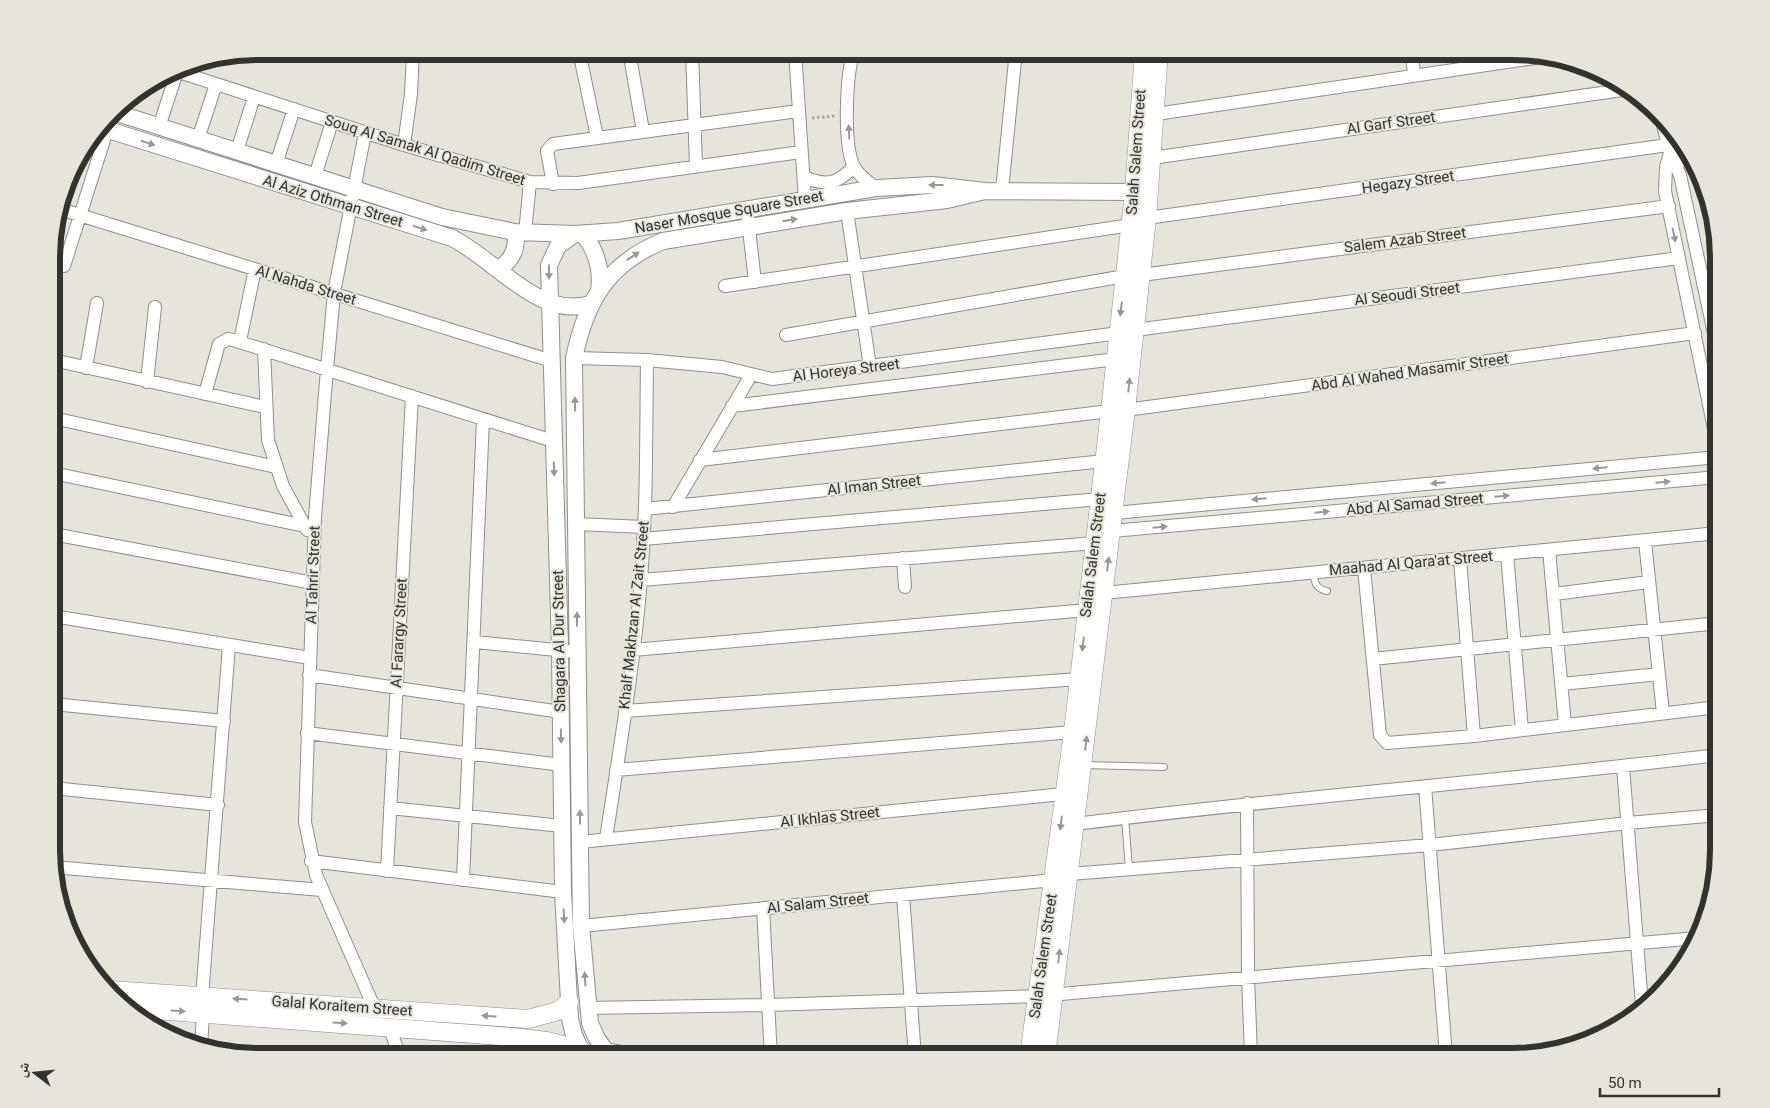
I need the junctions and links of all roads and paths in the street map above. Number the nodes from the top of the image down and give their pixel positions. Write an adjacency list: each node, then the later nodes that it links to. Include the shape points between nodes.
1 (413, 60): 33 (street, via 412,94)
2 (581, 60): 31 (street)
3 (631, 60): 28 (street)
4 (692, 60): 25 (street)
5 (795, 60): 20 (street)
6 (851, 60): 21 (street, via 846,92)
7 (1015, 60): 49 (street)
8 (1143, 60): 50 (main road, Salah Salem Street)
9 (1159, 60): 19 (main road, Salah Salem Street)
10 (1413, 60): 13 (street)
11 (1521, 60): 13 (street)
12 (184, 74): 15 (street, Souq Al Samak Al Qadim Street)
13 (1414, 76): 19 (street)
14 (173, 79): 26 (street)
15 (216, 84): 17 (street, Souq Al Samak Al Qadim Street); 32 (street)
16 (1617, 90): 38 (street, Al Garf Street)
17 (254, 97): 18 (street, Souq Al Samak Al Qadim Street); 34 (street)
18 (294, 110): 23 (street, Souq Al Samak Al Qadim Street); 39 (street)
19 (1156, 114): 38 (main road, Salah Salem Street)
20 (798, 115): 21 (path); 25 (street); 35 (street)
21 (848, 115): 41 (street, one-way to 21)
22 (114, 122): 26 (street, Al Aziz Othman Street)
23 (332, 122): 30 (street, Souq Al Samak Al Qadim Street); 42 (street)
24 (113, 123): 52 (street, Al Aziz Othman Street, one-way to 52)
25 (695, 124): 28 (street); 40 (street)
26 (159, 127): 32 (street, Al Aziz Othman Street)
27 (106, 131): 56 (street)
28 (643, 131): 31 (street)
29 (1665, 132): 36 (street)
30 (365, 133): 33 (street, Souq Al Samak Al Qadim Street); 46 (street, Al Tahrir Street)
31 (597, 137): 45 (street, via 558,142 549,147 547,156)
32 (198, 139): 34 (street, Al Aziz Othman Street)
33 (404, 145): 44 (street, Souq Al Samak Al Qadim Street)
34 (237, 151): 39 (street, Al Aziz Othman Street)
35 (801, 152): 40 (street, Souq Al Samak Al Qadim Street); 43 (street)
36 (1671, 153): 37 (street, Hegazy Street); 53 (street, via 1664,179); 58 (street, Hegazy Street); 71 (street)
37 (1682, 156)
38 (1152, 158): 58 (main road, Salah Salem Street)
39 (276, 164): 42 (street, Al Aziz Othman Street)
40 (696, 166): 45 (street, Souq Al Samak Al Qadim Street)
41 (854, 166): 43 (street, via 843,179 830,183); 47 (street)
42 (315, 176): 46 (street, Al Aziz Othman Street)
43 (804, 177): 51 (street)
44 (530, 182): 45 (street, Souq Al Samak Al Qadim Street); 61 (street)
45 (553, 184)
46 (353, 188): 52 (street, Al Tahrir Street); 59 (street, Al Aziz Othman Street)
47 (876, 188): 48 (street, Naser Mosque Square Street, one-way to 47, via 951,185); 51 (street, Naser Mosque Square Street)
48 (985, 190): 49 (street, Naser Mosque Square Street); 54 (street, Naser Mosque Square Street, via 947,200)
49 (1002, 190): 50 (street, Naser Mosque Square Street)
50 (1134, 192): 60 (main road, Salah Salem Street)
51 (805, 200): 57 (street, Naser Mosque Square Street)
52 (349, 206): 67 (street, Al Aziz Othman Street, one-way to 67, via 452,238); 73 (street, Al Tahrir Street)
53 (1668, 206): 63 (street, one-way to 63); 68 (street, Salem Azab Street)
54 (847, 210): 57 (street, Naser Mosque Square Street, one-way to 54); 65 (street)
55 (66, 211): 56 (street, Al Nahda Street)
56 (80, 216): 64 (street); 66 (street, Al Nahda Street)
57 (748, 218): 62 (street, Naser Mosque Square Street); 69 (street); 74 (street, Naser Mosque Square Street, one-way to 57, via 616,270 644,249 662,241)
58 (1148, 218): 68 (main road, Salah Salem Street)
59 (474, 225): 61 (street, Naser Mosque Square Street)
60 (1131, 225): 65 (street); 68 (main road, Salah Salem Street)
61 (520, 233): 62 (street, Naser Mosque Square Street); 67 (street, via 513,254)
62 (579, 234): 74 (street, via 598,260 600,276); 75 (street, Shagara Al Dur Street, one-way to 75, via 558,246 550,258)
63 (1679, 258): 80 (street, Al Seoudi Street); 81 (street)
64 (64, 266)
65 (855, 266): 69 (street); 79 (street)
66 (254, 269): 73 (street, Al Nahda Street); 83 (street)
67 (498, 269): 75 (street, Al Aziz Othman Street)
68 (1133, 275): 79 (street, Salem Azab Street); 80 (main road, Salah Salem Street)
69 (755, 282): 72 (street)
70 (1710, 282): 71 (street)
71 (1703, 284): 78 (street)
72 (725, 286)
73 (334, 293): 88 (street, Al Nahda Street); 92 (street, Al Tahrir Street)
74 (595, 297): 75 (street, via 570,308); 85 (street, Shagara Al Dur Street)
75 (550, 302): 88 (street, Shagara Al Dur Street)
76 (97, 303): 91 (street)
77 (155, 306): 94 (street)
78 (1710, 316)
79 (863, 322): 82 (street, Salem Azab Street); 90 (street)
80 (1127, 332): 86 (main road, Salah Salem Street); 90 (street, Al Horeya Street); 100 (main road, Salah Salem Street, one-way to 80)
81 (1695, 334): 99 (street); 100 (street, Abd Al Wahed Masamir Street)
82 (786, 335)
83 (240, 341): 84 (street); 95 (street, via 228,339 219,344)
84 (264, 349): 92 (street); 98 (street)
85 (574, 358): 87 (street, Al Horeya Street); 114 (street, Shagara Al Dur Street, one-way to 85)
86 (1116, 359): 97 (street); 100 (main road, Salah Salem Street)
87 (647, 360): 93 (street, Al Horeya Street, via 722,367); 112 (street, Khalf Makhzan Al Zait Street)
88 (552, 361): 103 (street, Shagara Al Dur Street)
89 (60, 362): 91 (street)
90 (870, 367): 93 (street, Al Horeya Street, via 772,378)
91 (86, 368): 94 (street)
92 (327, 369): 96 (street); 122 (street, Al Tahrir Street)
93 (751, 375): 97 (street)
94 (148, 382): 95 (street)
95 (205, 394): 98 (street)
96 (412, 396): 101 (street); 154 (street, Al Farargy Street)
97 (732, 406): 105 (street)
98 (265, 407): 107 (street, via 268,440)
99 (1710, 408)
100 (1118, 410): 105 (street, Abd Al Wahed Masamir Street); 106 (main road, Salah Salem Street); 113 (main road, Salah Salem Street)
101 (484, 419): 103 (street); 141 (street)
102 (60, 420): 107 (street)
103 (553, 441): 145 (street, Shagara Al Dur Street, one-way to 145)
104 (1710, 458): 113 (street, Abd Al Samad Street, one-way to 113)
105 (700, 460): 111 (street)
106 (1104, 461): 110 (main road, Salah Salem Street); 111 (street, Al Iman Street)
107 (276, 467): 115 (street)
108 (60, 474): 115 (street)
109 (1710, 478): 116 (street, Abd Al Samad Street, one-way to 109)
110 (1100, 498): 117 (street); 121 (main road, Salah Salem Street)
111 (673, 507): 112 (street, Al Iman Street)
112 (644, 509): 117 (street, Khalf Makhzan Al Zait Street)
113 (1114, 513): 116 (main road, Salah Salem Street)
114 (576, 524): 117 (street); 147 (street, Shagara Al Dur Street, one-way to 114)
115 (305, 526): 122 (street)
116 (1112, 531): 134 (main road, Salah Salem Street, one-way to 116)
117 (644, 533): 129 (street, Khalf Makhzan Al Zait Street)
118 (1710, 534): 120 (street, Maahad Al Qara'at Street)
119 (60, 535): 131 (street)
120 (1645, 541): 123 (street, Maahad Al Qara'at Street); 130 (street)
121 (1094, 543): 125 (street); 136 (main road, Salah Salem Street)
122 (314, 544): 131 (street, Al Tahrir Street)
123 (1549, 550): 124 (street, Maahad Al Qara'at Street); 135 (street)
124 (1507, 554): 126 (street, Maahad Al Qara'at Street); 142 (street)
125 (903, 558): 129 (street); 132 (street)
126 (1460, 559): 127 (street, Maahad Al Qara'at Street); 144 (street)
127 (1364, 568): 128 (street, Maahad Al Qara'at Street); 149 (street)
128 (1313, 572): 133 (lane, via 1315,584 1320,590); 134 (street, Maahad Al Qara'at Street)
129 (641, 580): 146 (street, Khalf Makhzan Al Zait Street)
130 (1649, 582): 135 (street); 139 (street)
131 (313, 583): 148 (street, Al Tahrir Street)
132 (905, 587)
133 (1327, 591)
134 (1104, 592): 171 (main road, Salah Salem Street, one-way to 134)
135 (1554, 594): 140 (street)
136 (1087, 610): 146 (street); 152 (main road, Salah Salem Street, one-way to 152)
137 (60, 617): 143 (street)
138 (1710, 624): 139 (street)
139 (1654, 630): 140 (street); 150 (street)
140 (1558, 640): 142 (street); 153 (street)
141 (474, 642): 145 (street); 155 (street)
142 (1515, 644): 144 (street); 163 (street)
143 (229, 645): 148 (street); 161 (street)
144 (1467, 649): 149 (street); 166 (street)
145 (560, 650): 147 (street); 159 (street, Shagara Al Dur Street)
146 (634, 650): 158 (street, Khalf Makhzan Al Zait Street)
147 (577, 652): 188 (street, Shagara Al Dur Street, one-way to 147)
148 (310, 658): 151 (street, Al Tahrir Street)
149 (1373, 659): 166 (street, via 1380,735 1387,743)
150 (1659, 674): 153 (street); 160 (street)
151 (309, 675): 154 (street); 165 (street, Al Tahrir Street)
152 (1079, 679): 158 (street); 164 (main road, Salah Salem Street)
153 (1562, 684): 162 (street)
154 (396, 688): 155 (street); 167 (street, Al Farargy Street)
155 (471, 699): 159 (street); 168 (street)
156 (60, 705): 161 (street)
157 (1710, 708): 160 (street)
158 (625, 711): 174 (street, Khalf Makhzan Al Zait Street)
159 (561, 712): 170 (street, Shagara Al Dur Street, one-way to 170)
160 (1663, 713): 162 (street)
161 (224, 721): 179 (street)
162 (1565, 725): 163 (street)
163 (1522, 730): 166 (street)
164 (1073, 732): 174 (street); 177 (main road, Salah Salem Street)
165 (308, 733): 167 (street); 191 (street, Al Tahrir Street, via 305,822)
166 (1474, 736)
167 (393, 744): 168 (street); 180 (street, Al Farargy Street)
168 (469, 753): 170 (street); 181 (street)
169 (1710, 756): 173 (street)
170 (562, 765): 186 (street, Shagara Al Dur Street)
171 (1083, 765): 172 (lane); 177 (main road, Salah Salem Street)
172 (1164, 767)
173 (1623, 767): 175 (street); 184 (street)
174 (616, 770): 187 (street, Khalf Makhzan Al Zait Street)
175 (1425, 786): 178 (street); 189 (street)
176 (60, 789): 179 (street)
177 (1072, 793): 185 (main road, Salah Salem Street); 187 (street, Al Ikhlas Street); 195 (main road, Salah Salem Street, one-way to 195)
178 (1246, 803): 183 (street); 190 (street)
179 (218, 805): 196 (street)
180 (390, 808): 181 (street); 194 (street, Al Farargy Street)
181 (466, 816): 186 (street); 197 (street)
182 (1710, 816): 184 (street, Al Salam Street)
183 (1125, 818): 185 (street); 193 (lane)
184 (1628, 823): 189 (street, Al Salam Street); 204 (street)
185 (1076, 824): 195 (main road, Salah Salem Street)
186 (562, 826): 199 (street, Shagara Al Dur Street)
187 (606, 838): 188 (street, Al Ikhlas Street)
188 (580, 842): 202 (street, Shagara Al Dur Street)
189 (1430, 845): 190 (street, Al Salam Street); 205 (street)
190 (1248, 859): 193 (street, Al Salam Street); 206 (street)
191 (311, 861): 194 (street); 198 (street, Al Tahrir Street)
192 (61, 868): 196 (street)
193 (1129, 869): 195 (street, Al Salam Street)
194 (387, 870): 197 (street)
195 (1062, 877): 200 (street, Al Salam Street); 208 (main road, Salah Salem Street)
196 (213, 880): 198 (street); 212 (street)
197 (463, 880): 199 (street)
198 (322, 890): 215 (street, Al Tahrir Street)
199 (563, 892): 211 (street, Shagara Al Dur Street, one-way to 211)
200 (903, 895): 201 (street, Al Salam Street); 209 (street)
201 (763, 908): 202 (street, Al Salam Street); 213 (street)
202 (581, 926): 216 (street, Shagara Al Dur Street, one-way to 202)
203 (1690, 939): 204 (street)
204 (1638, 943): 205 (street); 210 (street)
205 (1439, 960): 206 (street); 230 (street)
206 (1248, 976): 208 (street); 229 (street)
207 (119, 991): 212 (main road, Galal Koraitem Street)
208 (1046, 995): 209 (street); 227 (main road, Salah Salem Street); 228 (main road, Salah Salem Street)
209 (911, 1000): 213 (street); 226 (street)
210 (1642, 1000)
211 (569, 1002): 217 (main road, Galal Koraitem Street, via 544,1016); 223 (street, Shagara Al Dur Street, via 572,1027)
212 (203, 1005): 214 (main road, Galal Koraitem Street, one-way to 212); 215 (main road, Galal Koraitem Street, one-way to 212); 218 (main road, Galal Koraitem Street, one-way to 218); 220 (street)
213 (768, 1005): 216 (street); 225 (street)
214 (138, 1008)
215 (374, 1008): 217 (main road, Galal Koraitem Street, one-way to 215)
216 (587, 1008): 224 (street, Shagara Al Dur Street, via 593,1030)
217 (513, 1018): 219 (main road)
218 (388, 1026): 219 (main road, Galal Koraitem Street); 221 (street)
219 (512, 1037): 222 (main road, Galal Koraitem Street, via 547,1041)
220 (201, 1040)
221 (397, 1048)
222 (566, 1048)
223 (580, 1048)
224 (605, 1048)
225 (770, 1048)
226 (914, 1048)
227 (1031, 1048)
228 (1046, 1048)
229 (1251, 1048)
230 (1445, 1048)

